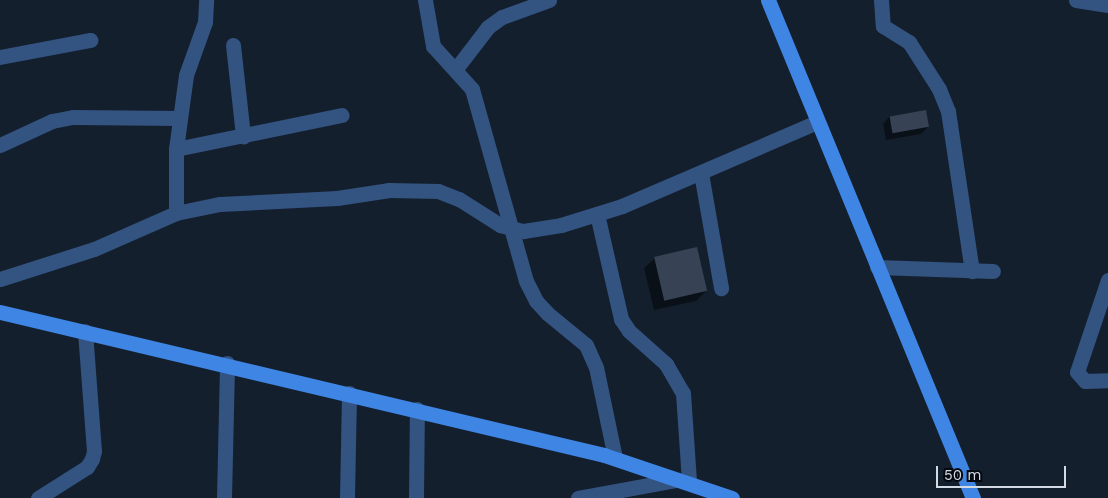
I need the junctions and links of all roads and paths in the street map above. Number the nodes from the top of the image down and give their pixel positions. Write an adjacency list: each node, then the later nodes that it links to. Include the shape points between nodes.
1 (206, 0): 13 (street, via 205,22 186,75)
2 (425, 0): 11 (street, via 433,46)
3 (549, 0): 11 (street, via 502,16 488,27)
4 (768, 0): 14 (main road)
5 (881, 0): 23 (street, via 883,26 909,42 939,89 948,111)
6 (1076, 0): 7 (street)
7 (1108, 5)
8 (90, 40): 10 (street)
9 (233, 45): 15 (street)
10 (0, 57)
11 (455, 70): 21 (street, via 472,89)
12 (342, 114): 15 (street)
13 (180, 118): 16 (street, via 73,117 52,121); 17 (street)
14 (817, 122): 18 (street); 22 (main road)
15 (242, 136): 17 (street)
16 (0, 145)
17 (176, 149): 19 (street)
18 (700, 173): 20 (street); 27 (street)
19 (176, 213): 21 (street, via 220,204 337,198 389,190 438,191); 25 (street, via 94,249)
20 (597, 214): 21 (street, via 523,232); 35 (street, via 621,319 629,331 666,364 683,393)
21 (512, 228): 34 (street, via 526,281 536,301 586,345 596,367)
22 (877, 267): 23 (street); 42 (main road)
23 (972, 271): 24 (street)
24 (993, 271)
25 (0, 279)
26 (1108, 280): 31 (street, via 1078,372 1085,380)
27 (721, 288)
28 (0, 312): 29 (main road)
29 (85, 331): 30 (main road); 36 (street, via 92,460 87,467)
30 (227, 364): 32 (main road); 37 (street)
31 (1108, 380)
32 (350, 393): 33 (main road); 38 (street)
33 (417, 409): 34 (main road); 39 (street)
34 (615, 458): 35 (main road)
35 (682, 481): 40 (street); 41 (main road)
36 (38, 498)
37 (224, 498)
38 (347, 498)
39 (416, 498)
40 (578, 498)
41 (732, 498)
42 (973, 498)

